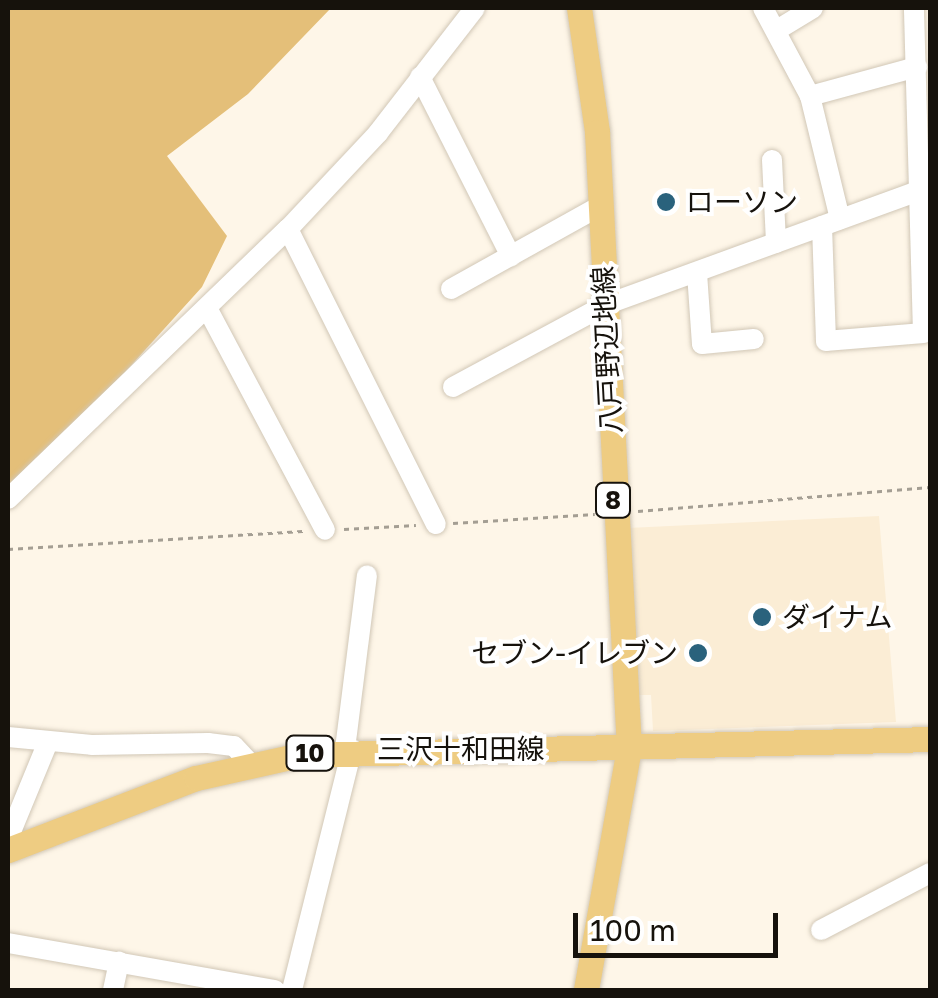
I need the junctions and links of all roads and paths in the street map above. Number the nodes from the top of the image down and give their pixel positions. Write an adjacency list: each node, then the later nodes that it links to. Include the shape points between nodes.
1 (475, 8): 8 (street)
2 (578, 8): 12 (main road, 八戸野辺地線 / 8, via 592,78)
3 (763, 8): 6 (street)
4 (813, 8): 6 (street)
5 (914, 8): 7 (street)
6 (776, 30): 9 (street)
7 (917, 67): 9 (street); 11 (street)
8 (420, 78): 14 (street); 16 (street)
9 (810, 96): 13 (street)
10 (772, 160): 15 (street)
11 (923, 190): 13 (street); 13 (street, via 923,332 826,341)
12 (600, 206): 16 (street); 19 (main road, 八戸野辺地線 / 8)
13 (831, 223): 15 (street)
14 (288, 229): 20 (street); 26 (street)
15 (776, 243): 17 (street)
16 (511, 256): 18 (street)
17 (697, 273): 19 (street); 21 (street, via 702,344)
18 (450, 289)
19 (605, 306): 22 (street); 25 (main road, 八戸野辺地線 / 8)
20 (208, 308): 24 (street); 27 (street)
21 (754, 339)
22 (453, 387)
23 (930, 487): 25 (path)
24 (8, 499)
25 (614, 512): 32 (main road, 八戸野辺地線 / 8)
26 (436, 524)
27 (325, 530)
28 (367, 575): 33 (street)
29 (930, 739): 32 (main road, 三沢十和田線 / 10)
30 (9, 742): 31 (street)
31 (48, 742): 34 (street, via 208,742 234,746); 35 (street)
32 (629, 748): 33 (main road, 三沢十和田線 / 10); 46 (main road, 八戸野辺地線 / 8)
33 (348, 749): 34 (main road, 三沢十和田線 / 10); 45 (street)
34 (250, 763): 36 (main road, 三沢十和田線 / 10)
35 (8, 839)
36 (8, 850)
37 (930, 873): 38 (street)
38 (821, 930)
39 (8, 943): 40 (street)
40 (119, 962): 41 (street); 43 (street)
41 (193, 983): 42 (street)
42 (245, 988): 44 (street)
43 (113, 990)
44 (275, 990)
45 (292, 990)
46 (586, 990)

